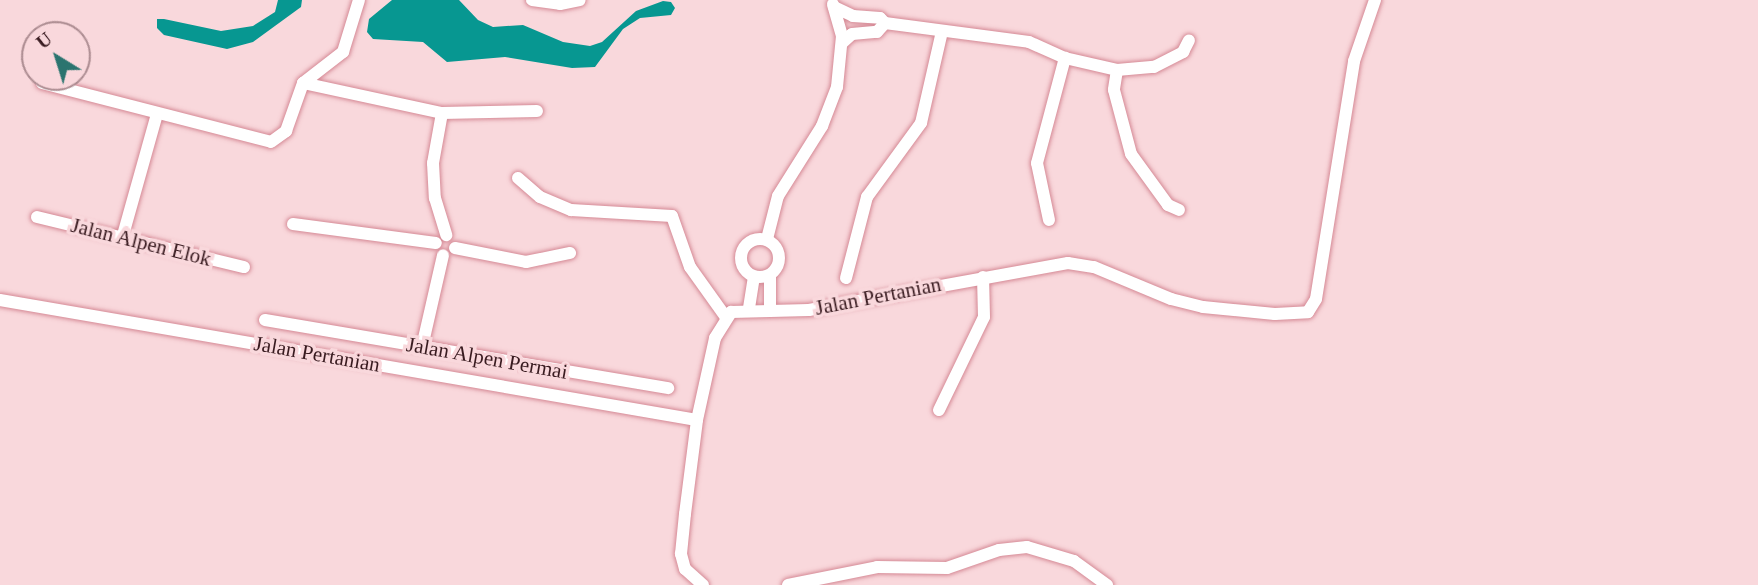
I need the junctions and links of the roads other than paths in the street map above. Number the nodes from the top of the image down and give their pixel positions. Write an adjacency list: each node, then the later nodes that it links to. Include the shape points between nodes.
1 (359, 0): 12 (street, via 343,52)
2 (532, 0): 3 (street, via 560,5)
3 (580, 0)
4 (1376, 0): 31 (street, Jalan Pertanian, via 1354,61 1315,299 1308,312 1275,314 1203,307 1080,264)
5 (833, 3): 6 (street, via 853,16 880,18); 9 (street)
6 (885, 23): 7 (street); 9 (street, via 877,32 852,34)
7 (942, 31): 10 (street, via 1029,42); 32 (street, via 921,123 867,197 852,239)
8 (1189, 40): 11 (street, via 1183,52 1154,68)
9 (842, 43): 24 (street, via 831,108 778,196)
10 (1065, 58): 11 (street); 20 (street, via 1037,163)
11 (1117, 70): 18 (street, via 1114,90 1130,154 1168,205)
12 (303, 83): 15 (street); 16 (street, via 286,131 271,142)
13 (72, 91): 16 (street)
14 (537, 111): 15 (street)
15 (442, 113): 23 (street, via 433,163)
16 (157, 114): 22 (street)
17 (518, 178): 36 (street, via 540,197 571,210 672,216 690,267)
18 (1179, 210)
19 (37, 217): 22 (street, Jalan Alpen Elok)
20 (1049, 220)
21 (293, 224): 23 (street)
22 (123, 235): 28 (street, Jalan Alpen Elok)
23 (441, 239): 25 (street); 27 (street)
24 (767, 239): 29 (street, via 780,256); 30 (street, via 750,242 741,255 743,266)
25 (455, 248): 26 (street, via 526,262); 27 (street)
26 (570, 253)
27 (443, 255): 38 (street)
28 (244, 267)
29 (770, 275): 30 (street); 35 (street)
30 (754, 277): 34 (street)
31 (983, 277): 35 (street, Jalan Pertanian, via 809,310); 40 (street, via 984,317)
32 (846, 278)
33 (0, 300): 41 (street, Jalan Pertanian)
34 (749, 308): 35 (street, Jalan Pertanian); 36 (street, Jalan Pertanian)
35 (770, 309)
36 (725, 316): 41 (street, via 717,330)
37 (265, 320): 38 (street, Jalan Alpen Permai)
38 (422, 347): 39 (street, Jalan Alpen Permai)
39 (668, 388)
40 (939, 410)
41 (697, 420): 42 (street, via 681,554 685,569)
42 (704, 585)
43 (788, 585): 44 (street, via 877,567 947,568 1027,547 1074,561)
44 (1107, 585)

